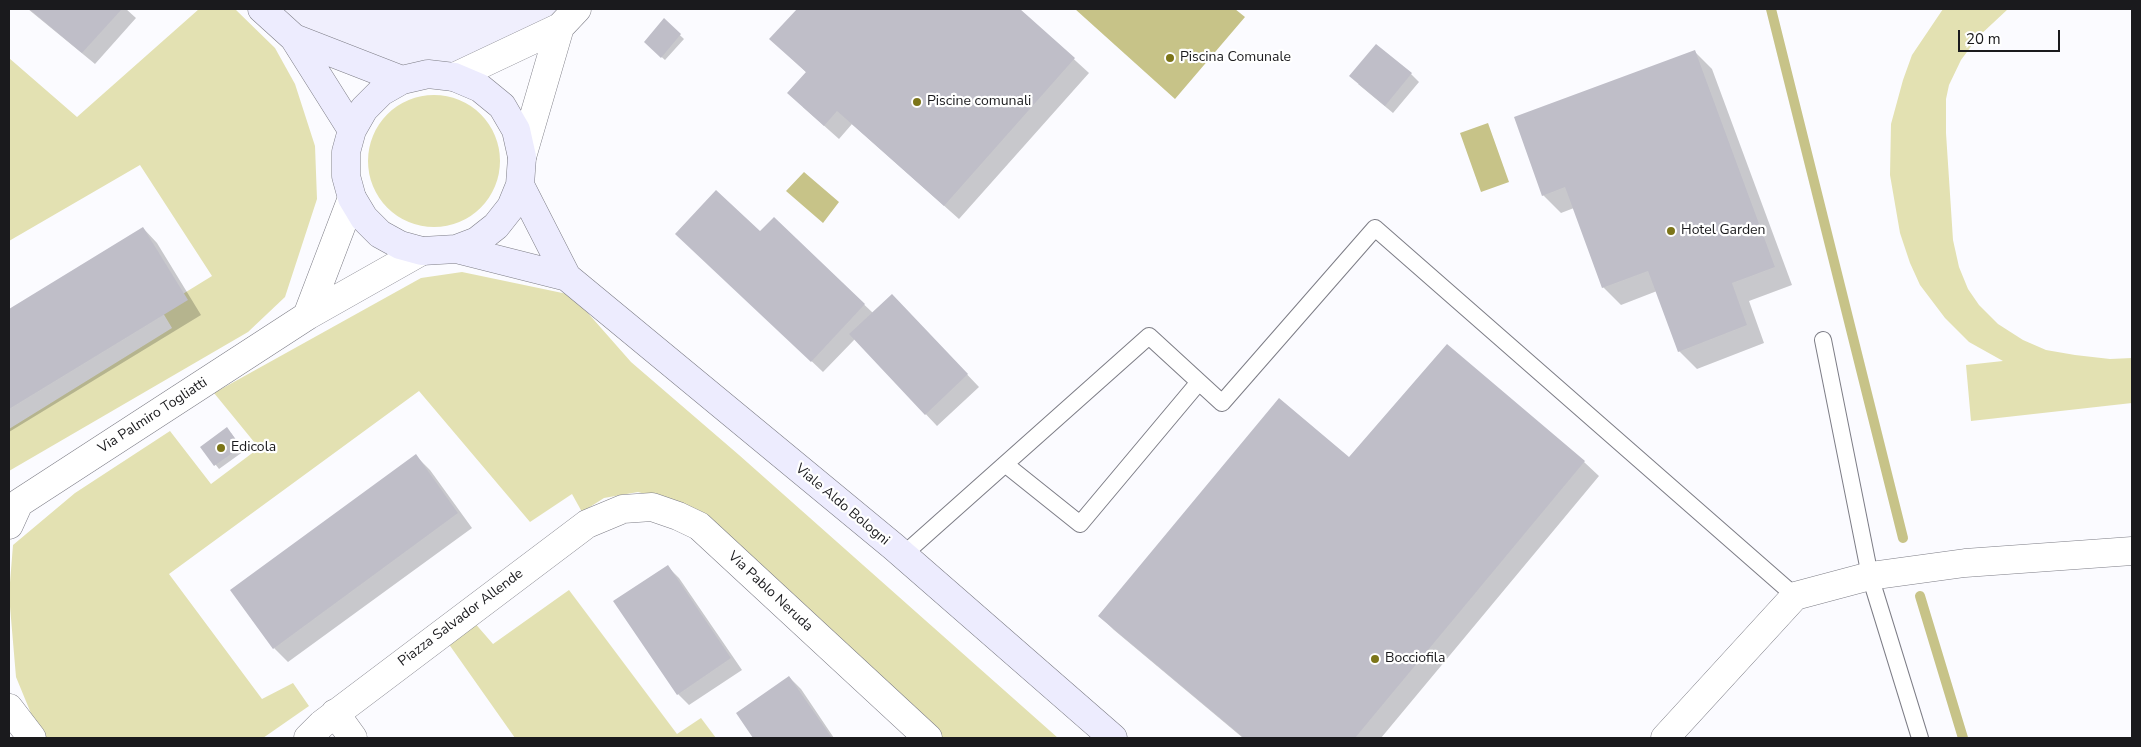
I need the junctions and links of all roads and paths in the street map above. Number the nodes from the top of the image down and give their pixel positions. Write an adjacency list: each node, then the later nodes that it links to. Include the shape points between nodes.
1 (262, 9): 3 (main road)
2 (568, 18): 4 (street); 7 (street)
3 (294, 38): 5 (main road); 6 (main road)
4 (454, 76): 5 (main road, via 428,74); 7 (main road, via 480,88 502,106 516,130)
5 (402, 80): 6 (main road, via 381,92 364,109)
6 (352, 130): 9 (main road, via 346,152 346,176)
7 (522, 157): 8 (main road)
8 (520, 185): 10 (main road, via 511,207 496,226 477,241); 12 (main road, Viale Aldo Bologni)
9 (352, 198): 11 (main road, via 364,218 380,234 400,245); 13 (street)
10 (456, 249): 11 (main road, Viale Aldo Bologni); 12 (main road, Viale Aldo Bologni)
11 (422, 251): 13 (street, Via Palmiro Togliatti)
12 (567, 278): 20 (main road, Viale Aldo Bologni)
13 (307, 316): 17 (street, Via Palmiro Togliatti)
14 (1823, 340): 21 (lane)
15 (1199, 382): 16 (lane, via 1150,336); 16 (lane, via 1080,524); 22 (lane, via 1222,403 1375,228)
16 (1004, 464): 20 (lane)
17 (12, 514)
18 (587, 524): 24 (street, Piazza Salvador Allende); 28 (street, Via Pablo Neruda, via 623,509 652,508 699,526)
19 (2132, 551): 21 (street, via 1966,563)
20 (903, 555): 29 (main road, Viale Aldo Bologni)
21 (1870, 576): 22 (street); 31 (lane)
22 (1796, 596): 30 (street)
23 (9, 708): 25 (street)
24 (335, 714): 26 (street, Piazza Salvador Allende); 27 (street)
25 (32, 738)
26 (308, 738)
27 (353, 738)
28 (928, 738)
29 (1113, 738)
30 (1665, 738)
31 (1920, 738)

